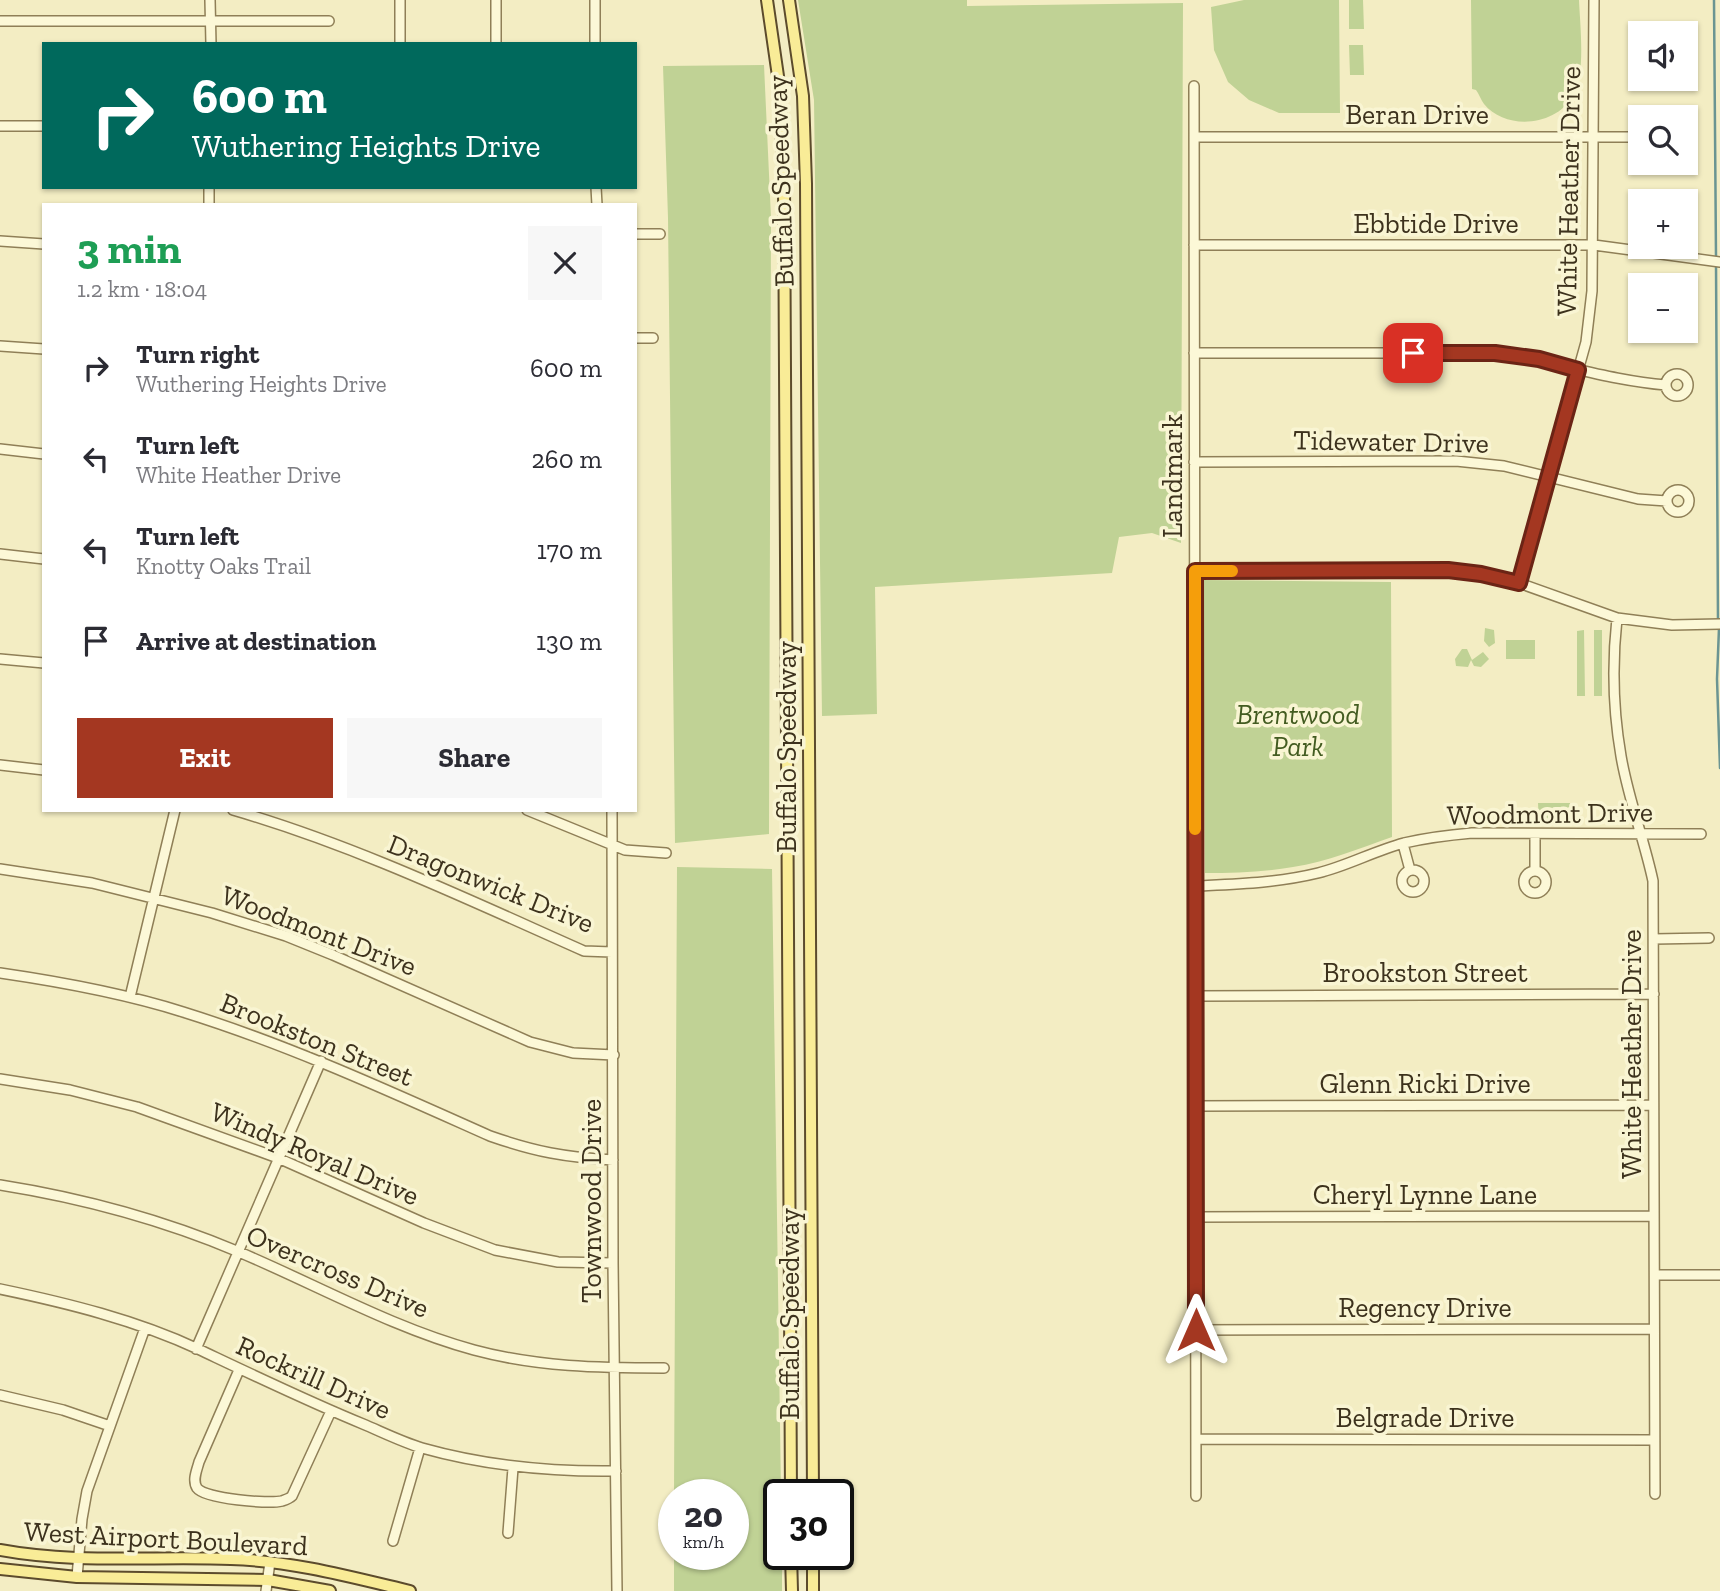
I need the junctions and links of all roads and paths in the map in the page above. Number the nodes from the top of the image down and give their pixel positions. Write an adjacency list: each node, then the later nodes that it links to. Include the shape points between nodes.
1 (210, 0): 8 (street)
2 (400, 0): 14 (street)
3 (496, 0): 15 (street)
4 (595, 0): 16 (street)
5 (767, 0): 12 (main road, Buffalo Speedway)
6 (789, 0): 11 (main road, Buffalo Speedway)
7 (1594, 0): 20 (street, White Heather Drive)
8 (211, 20): 9 (street); 10 (street); 13 (street)
9 (0, 21)
10 (329, 21)
11 (794, 33): 12 (main road); 24 (main road, Buffalo Speedway, via 803,96)
12 (774, 36): 23 (main road, Buffalo Speedway)
13 (211, 42)
14 (400, 42)
15 (496, 42)
16 (595, 42)
17 (1194, 86): 22 (street, Landmark)
18 (0, 126): 19 (street)
19 (42, 126)
20 (1593, 136): 21 (street, Beran Drive); 22 (street, Beran Drive); 30 (street, White Heather Drive)
21 (1628, 136)
22 (1194, 137): 29 (street, Landmark)
23 (784, 184): 24 (main road); 38 (main road, Buffalo Speedway)
24 (806, 184): 36 (main road, Buffalo Speedway)
25 (637, 234): 26 (street)
26 (660, 234)
27 (0, 241): 28 (street)
28 (42, 244)
29 (1194, 245): 30 (street, Ebbtide Drive); 37 (street, Landmark)
30 (1594, 245): 31 (street, Ebbtide Drive); 39 (street, White Heather Drive, via 1586,342)
31 (1720, 262)
32 (637, 338): 33 (street)
33 (653, 338)
34 (0, 346): 35 (street)
35 (42, 349)
36 (808, 354): 38 (main road); 46 (main road, Buffalo Speedway)
37 (1194, 354): 39 (street, via 1495,353); 43 (street, Landmark)
38 (784, 355): 45 (main road, Buffalo Speedway)
39 (1578, 370): 40 (street); 44 (street, White Heather Drive)
40 (1666, 385)
41 (0, 449): 42 (street)
42 (42, 454)
43 (1194, 461): 44 (street, Tidewater Drive, via 1456,461); 50 (street, Landmark)
44 (1549, 475): 47 (street, Tidewater Drive, via 1638,499); 51 (street, White Heather Drive)
45 (786, 496): 46 (main road); 54 (main road, Buffalo Speedway)
46 (807, 496): 55 (main road, Buffalo Speedway)
47 (1667, 501)
48 (0, 554): 49 (street)
49 (42, 559)
50 (1195, 571): 51 (street, via 1448,570); 75 (street, Landmark)
51 (1519, 583): 52 (street)
52 (1618, 618): 53 (street, via 1672,625); 68 (street, White Heather Drive, via 1613,673 1617,726)
53 (1720, 624)
54 (785, 633): 55 (main road); 60 (main road, Buffalo Speedway)
55 (808, 633): 61 (main road, Buffalo Speedway)
56 (0, 659): 57 (street)
57 (42, 663)
58 (0, 765): 59 (street)
59 (42, 769)
60 (786, 769): 61 (main road); 77 (main road, Buffalo Speedway)
61 (808, 770): 78 (main road, Buffalo Speedway)
62 (174, 812): 76 (street)
63 (240, 812): 81 (street, Dragonwick Drive, via 356,852 583,950)
64 (532, 812): 70 (street)
65 (612, 812): 70 (street, Townwood Drive)
66 (1535, 834): 68 (street, Woodmont Drive); 69 (street, Woodmont Drive, via 1472,833); 74 (street)
67 (1701, 834): 68 (street, Woodmont Drive)
68 (1643, 835): 80 (street, White Heather Drive, via 1653,881)
69 (1403, 844): 73 (street); 75 (street, Woodmont Drive, via 1296,878)
70 (613, 846): 71 (street); 81 (street, Townwood Drive)
71 (666, 853)
72 (0, 869): 76 (street, Woodmont Drive)
73 (1410, 870)
74 (1535, 871)
75 (1196, 886): 84 (street, Landmark)
76 (153, 897): 85 (street); 88 (street, Woodmont Drive, via 286,936 530,1042 573,1053)
77 (787, 908): 78 (main road); 86 (main road, Buffalo Speedway)
78 (809, 908): 87 (main road, Buffalo Speedway)
79 (1709, 938): 80 (street)
80 (1654, 939): 83 (street, White Heather Drive)
81 (612, 952): 88 (street, Townwood Drive)
82 (0, 973): 85 (street, Brookston Street)
83 (1654, 994): 84 (street, Brookston Street); 91 (street, White Heather Drive)
84 (1196, 996): 92 (street, Landmark)
85 (130, 997): 89 (street, Brookston Street)
86 (788, 1043): 87 (main road); 95 (main road, Buffalo Speedway)
87 (810, 1043): 96 (main road, Buffalo Speedway)
88 (614, 1055): 94 (street, Townwood Drive)
89 (321, 1061): 93 (street); 94 (street, Brookston Street, via 518,1146 564,1157)
90 (0, 1079): 93 (street, Windy Royal Drive, via 137,1107)
91 (1653, 1105): 92 (street, Glenn Ricki Drive); 98 (street, White Heather Drive)
92 (1196, 1107): 99 (street, Landmark)
93 (278, 1158): 100 (street); 101 (street, Windy Royal Drive, via 495,1250 558,1262)
94 (613, 1160): 101 (street, Townwood Drive)
95 (790, 1180): 96 (main road); 105 (main road, Buffalo Speedway)
96 (811, 1180): 106 (main road, Buffalo Speedway)
97 (0, 1185): 100 (street, Overcross Drive, via 112,1208)
98 (1653, 1216): 99 (street, Cheryl Lynne Lane); 102 (street, White Heather Drive)
99 (1196, 1217): 109 (street, Landmark)
100 (237, 1251): 110 (street); 112 (street, Overcross Drive, via 439,1339 513,1359)
101 (613, 1263): 112 (street, Townwood Drive)
102 (1655, 1275): 103 (street); 108 (street, White Heather Drive)
103 (1720, 1275)
104 (0, 1289): 107 (street, Rockrill Drive)
105 (790, 1318): 106 (main road); 121 (main road, Buffalo Speedway)
106 (812, 1319): 120 (main road, Buffalo Speedway)
107 (145, 1328): 110 (street, Rockrill Drive); 116 (street)
108 (1653, 1329): 109 (street, Regency Drive); 118 (street, White Heather Drive)
109 (1196, 1330): 117 (street, Landmark)
110 (196, 1349): 113 (street, Rockrill Drive)
111 (664, 1367): 112 (street, Overcross Drive)
112 (614, 1368): 123 (street, Townwood Drive)
113 (239, 1370): 115 (street, Rockrill Drive); 115 (street, via 199,1462 195,1478 203,1494 284,1501 292,1496)
114 (0, 1396): 116 (street)
115 (331, 1411): 119 (street, Rockrill Drive)
116 (110, 1426): 131 (street, via 84,1504)
117 (1196, 1439): 118 (street, Belgrade Drive); 127 (street, Landmark)
118 (1653, 1440): 126 (street, White Heather Drive)
119 (420, 1448): 122 (street, Rockrill Drive); 129 (street)
120 (812, 1454): 121 (main road); 125 (main road, Buffalo Speedway)
121 (791, 1455): 124 (main road, Buffalo Speedway)
122 (513, 1468): 123 (street, Rockrill Drive); 128 (street)
123 (616, 1471): 140 (street, Townwood Drive)
124 (791, 1479)
125 (813, 1479)
126 (1655, 1494)
127 (1196, 1496)
128 (508, 1533)
129 (393, 1541)
130 (0, 1550): 131 (main road, West Airport Boulevard)
131 (79, 1556): 132 (main road, West Airport Boulevard); 136 (street)
132 (270, 1562): 137 (street); 139 (main road, West Airport Boulevard)
133 (0, 1569): 136 (main road, West Airport Boulevard)
134 (792, 1570): 141 (main road)
135 (813, 1570): 142 (main road)
136 (77, 1577): 137 (main road, West Airport Boulevard)
137 (267, 1586): 138 (main road, West Airport Boulevard)
138 (330, 1591)
139 (411, 1591)
140 (617, 1591)
141 (792, 1591)
142 (813, 1591)

